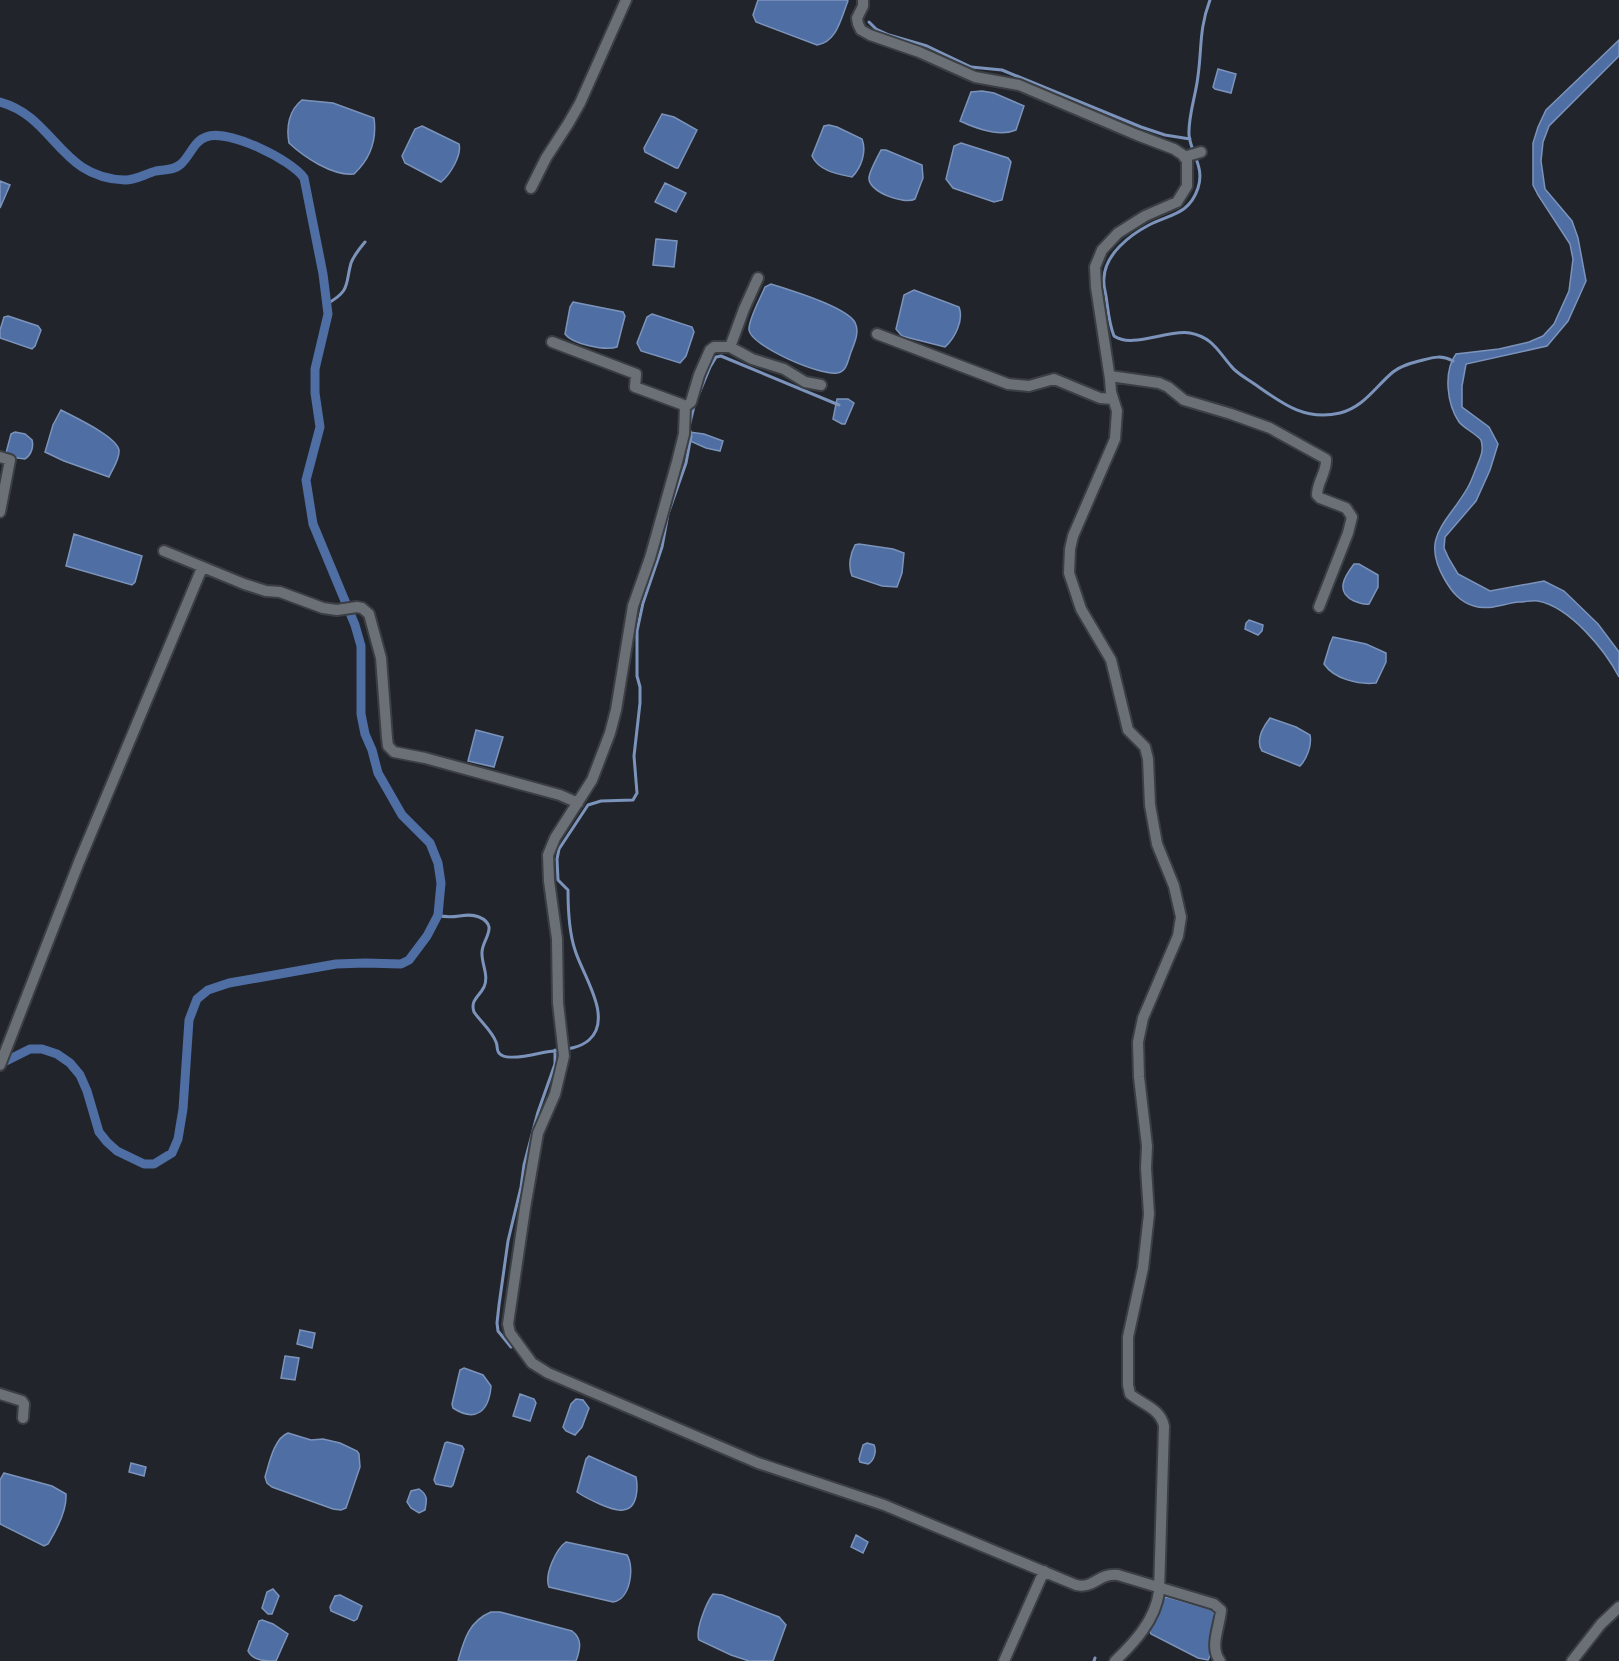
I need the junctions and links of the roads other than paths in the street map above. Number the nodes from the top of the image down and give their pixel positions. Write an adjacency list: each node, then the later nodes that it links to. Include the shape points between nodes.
1 (626, 0): 5 (street, via 580,103)
2 (863, 0): 4 (street, via 858,24 870,35 975,77 1019,86)
3 (1201, 152): 4 (street)
4 (1187, 156): 10 (street, via 1187,186 1177,202 1118,233 1102,250 1095,267)
5 (531, 188)
6 (758, 278): 9 (street)
7 (877, 334): 12 (street, via 1008,384 1029,386 1054,379)
8 (552, 342): 13 (street, via 636,374 635,387)
9 (730, 347): 11 (street); 13 (street, via 710,350 691,402)
10 (1110, 376): 12 (street); 18 (street, via 1159,383 1184,400 1270,428 1326,459 1317,495 1346,508 1352,517)
11 (821, 386)
12 (1112, 399): 24 (street, via 1117,411 1115,439 1073,536 1069,573 1081,609 1111,660 1128,730 1145,747 1157,844 1174,886 1181,917 1178,936 1143,1018 1138,1042 1148,1146 1149,1214 1127,1349 1129,1390 1158,1412 1164,1426)
13 (686, 406): 19 (street, via 677,462 633,606 614,718 592,780)
14 (0, 457): 15 (street, via 10,460)
15 (0, 512)
16 (164, 551): 17 (street)
17 (202, 568): 19 (street, via 323,608 357,607 369,614 381,658 388,746 394,752); 20 (street, via 79,862)
18 (1319, 607)
19 (578, 803): 23 (street, via 548,855 563,1048 555,1094 538,1133 513,1281 510,1333 532,1363 548,1373 758,1463 884,1505)
20 (0, 1065)
21 (0, 1394): 22 (street, via 22,1401)
22 (22, 1418)
23 (1044, 1571): 24 (street, via 1083,1587 1111,1574); 26 (street)
24 (1159, 1587): 27 (street, via 1158,1601 1148,1623); 28 (street, via 1218,1606 1221,1614 1215,1650)
25 (1619, 1607): 29 (street, via 1601,1623)
26 (1004, 1661)
27 (1115, 1661)
28 (1220, 1661)
29 (1572, 1661)

